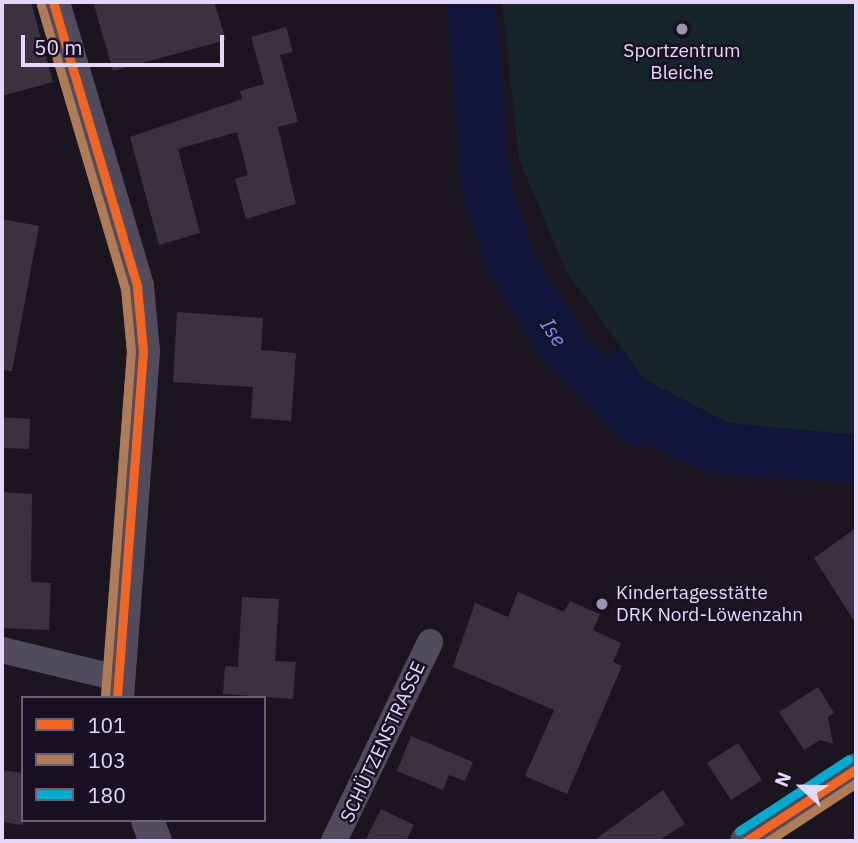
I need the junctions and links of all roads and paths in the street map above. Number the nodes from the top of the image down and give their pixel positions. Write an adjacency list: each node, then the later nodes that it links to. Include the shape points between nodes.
1 (53, 2): 4 (street, via 140,312 142,391)
2 (430, 642): 8 (street, SCHÜTZENSTRASSE)
3 (2, 649): 4 (street)
4 (116, 687)
5 (856, 769): 9 (street)
6 (148, 822): 7 (street)
7 (155, 841)
8 (334, 841)
9 (746, 841)

